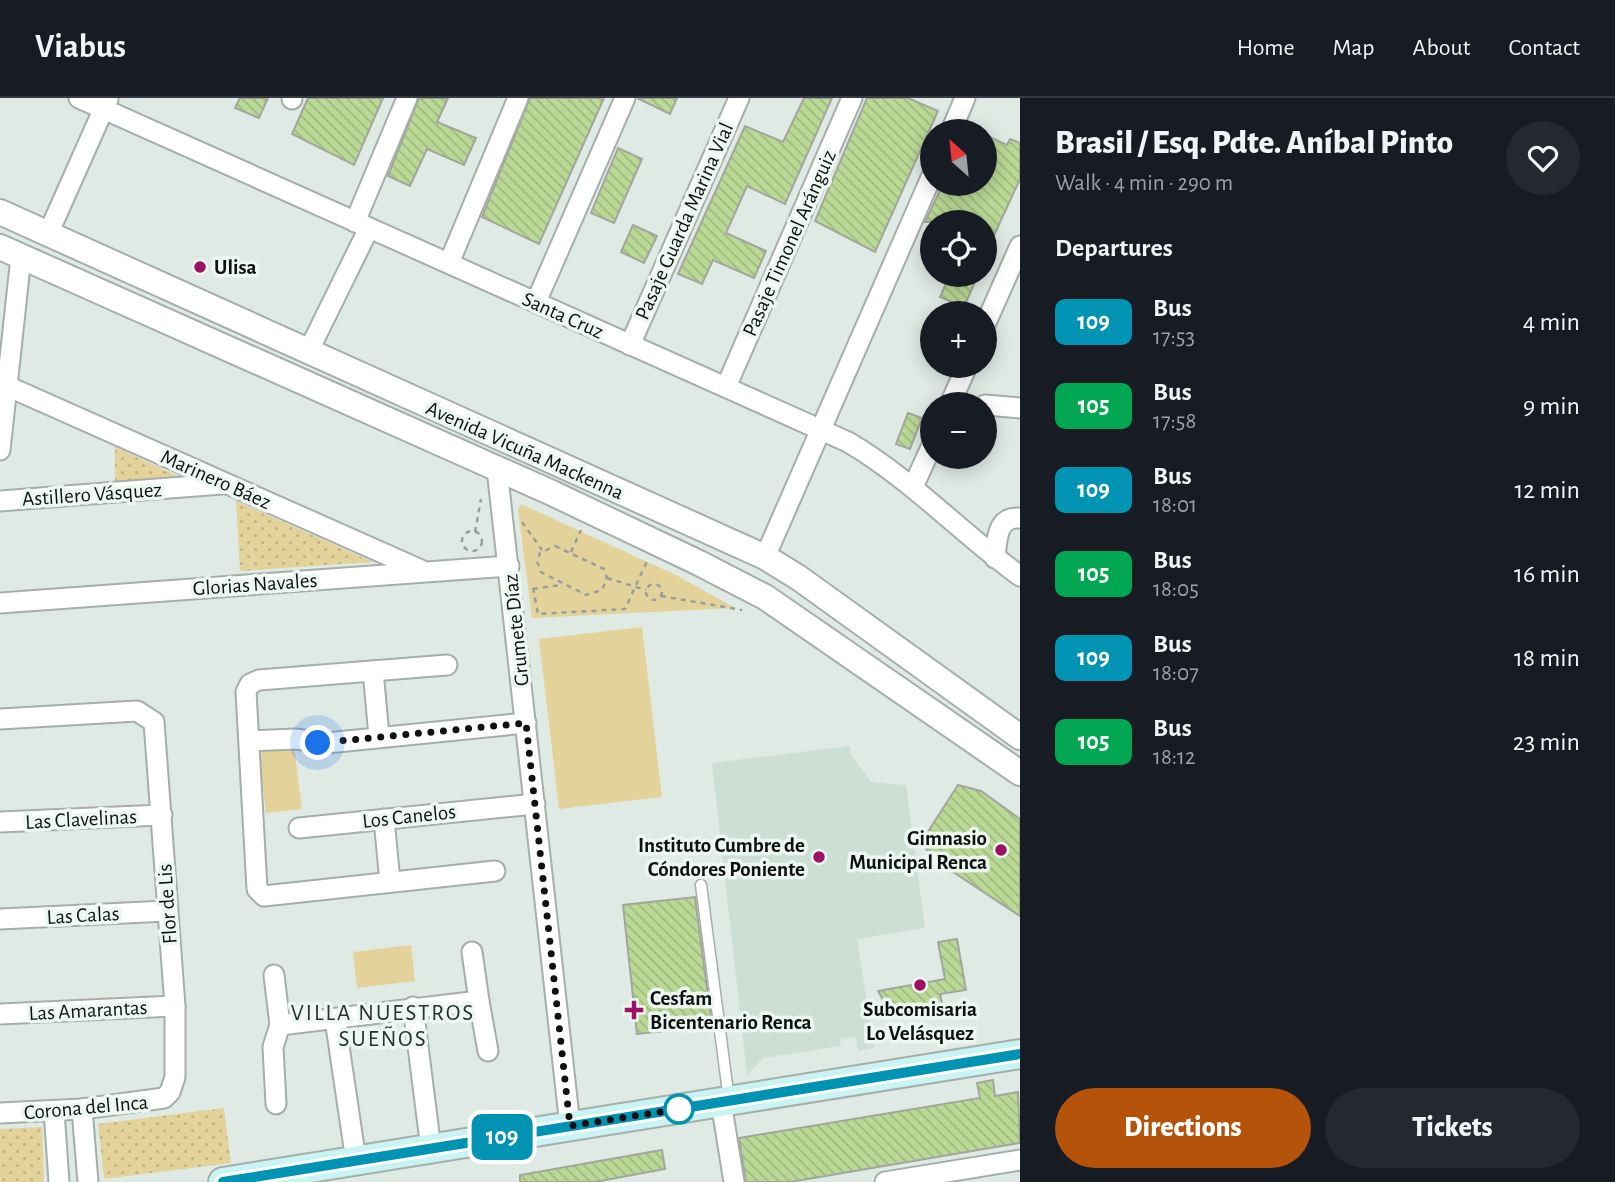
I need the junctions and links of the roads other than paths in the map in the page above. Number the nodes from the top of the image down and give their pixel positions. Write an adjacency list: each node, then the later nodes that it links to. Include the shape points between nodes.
1 (79, 98): 8 (street, Santa Cruz)
2 (407, 98): 12 (street)
3 (518, 98): 16 (street)
4 (625, 98): 19 (street)
5 (739, 98): 21 (street, Pasaje Guarda Marina Vial)
6 (852, 98): 24 (street, Pasaje Timonel Aránguiz)
7 (965, 98): 9 (street)
8 (106, 103): 12 (street, Santa Cruz); 13 (street)
9 (956, 119)
10 (923, 196): 27 (street)
11 (0, 212): 13 (street, Avenida Vicuña Mackenna)
12 (362, 225): 16 (street, Santa Cruz); 22 (street)
13 (48, 234): 17 (street, Avenida Vicuña Mackenna)
14 (11, 252): 20 (street, Avenida Vicuña Mackenna); 23 (street)
15 (1018, 256): 18 (street)
16 (449, 264): 19 (street, Santa Cruz)
17 (171, 292): 20 (street); 22 (street, Avenida Vicuña Mackenna)
18 (996, 301)
19 (536, 302): 21 (street, Santa Cruz)
20 (158, 317): 29 (street, Avenida Vicuña Mackenna)
21 (630, 345): 24 (street, Santa Cruz)
22 (308, 352): 35 (street, Avenida Vicuña Mackenna)
23 (7, 386): 28 (street); 31 (street, Marinero Báez)
24 (726, 387): 27 (street, Santa Cruz)
25 (997, 405): 26 (street)
26 (1020, 408)
27 (821, 430): 32 (street, Santa Cruz, via 870,455); 35 (street)
28 (0, 450)
29 (497, 469): 37 (street, Grumete Díaz); 48 (street, Avenida Vicuña Mackenna, via 765,597)
30 (921, 469): 32 (street)
31 (227, 483): 33 (street, Astillero Vásquez); 38 (street, Marinero Báez)
32 (913, 487): 36 (street, Santa Cruz)
33 (0, 500)
34 (1020, 518): 36 (street, via 1001,525)
35 (765, 558): 46 (street, Avenida Vicuña Mackenna)
36 (995, 558): 39 (street, Santa Cruz)
37 (509, 566): 38 (street, Glorias Navales); 44 (street, Grumete Díaz)
38 (425, 572): 40 (street, Glorias Navales)
39 (1020, 576)
40 (0, 603)
41 (447, 666): 42 (street)
42 (373, 671): 45 (street); 47 (street, via 254,682 246,692)
43 (0, 719): 50 (street, Flor de Lis, via 137,711 150,716 157,730)
44 (526, 723): 45 (street); 49 (street, Grumete Díaz)
45 (379, 736): 47 (street, via 327,743)
46 (1020, 737)
47 (249, 741): 55 (street, via 258,892 264,896)
48 (1020, 773)
49 (527, 805): 51 (street, Los Canelos); 75 (street, Grumete Díaz)
50 (162, 814): 52 (street, Las Clavelinas); 57 (street, Flor de Lis)
51 (384, 819): 53 (street, Los Canelos); 55 (street)
52 (0, 822)
53 (299, 828)
54 (495, 871): 55 (street)
55 (390, 883)
56 (701, 885): 70 (lane)
57 (167, 911): 58 (street, Las Calas); 62 (street, Flor de Lis)
58 (0, 919)
59 (472, 953): 61 (street)
60 (274, 975): 66 (street)
61 (479, 1001): 63 (street); 67 (street)
62 (176, 1006): 64 (street, Las Amarantas); 69 (street, Flor de Lis, via 175,1077)
63 (413, 1007): 65 (street); 76 (street)
64 (0, 1014)
65 (335, 1019): 66 (street); 78 (street)
66 (280, 1025): 71 (street, via 273,1047)
67 (488, 1051)
68 (1020, 1054): 70 (main road)
69 (170, 1092): 72 (street, Corona del Inca, via 156,1101)
70 (725, 1101): 75 (main road); 84 (street)
71 (276, 1104)
72 (82, 1110): 73 (street, Corona del Inca); 82 (street)
73 (54, 1111): 74 (street, Corona del Inca); 81 (street)
74 (0, 1114)
75 (570, 1126): 76 (main road)
76 (431, 1149): 78 (main road)
77 (1020, 1160): 79 (street)
78 (356, 1161): 83 (main road)
79 (993, 1173): 80 (street)
80 (912, 1180): 85 (street)
81 (59, 1182)
82 (88, 1182)
83 (223, 1182)
84 (734, 1182)
85 (886, 1182)

